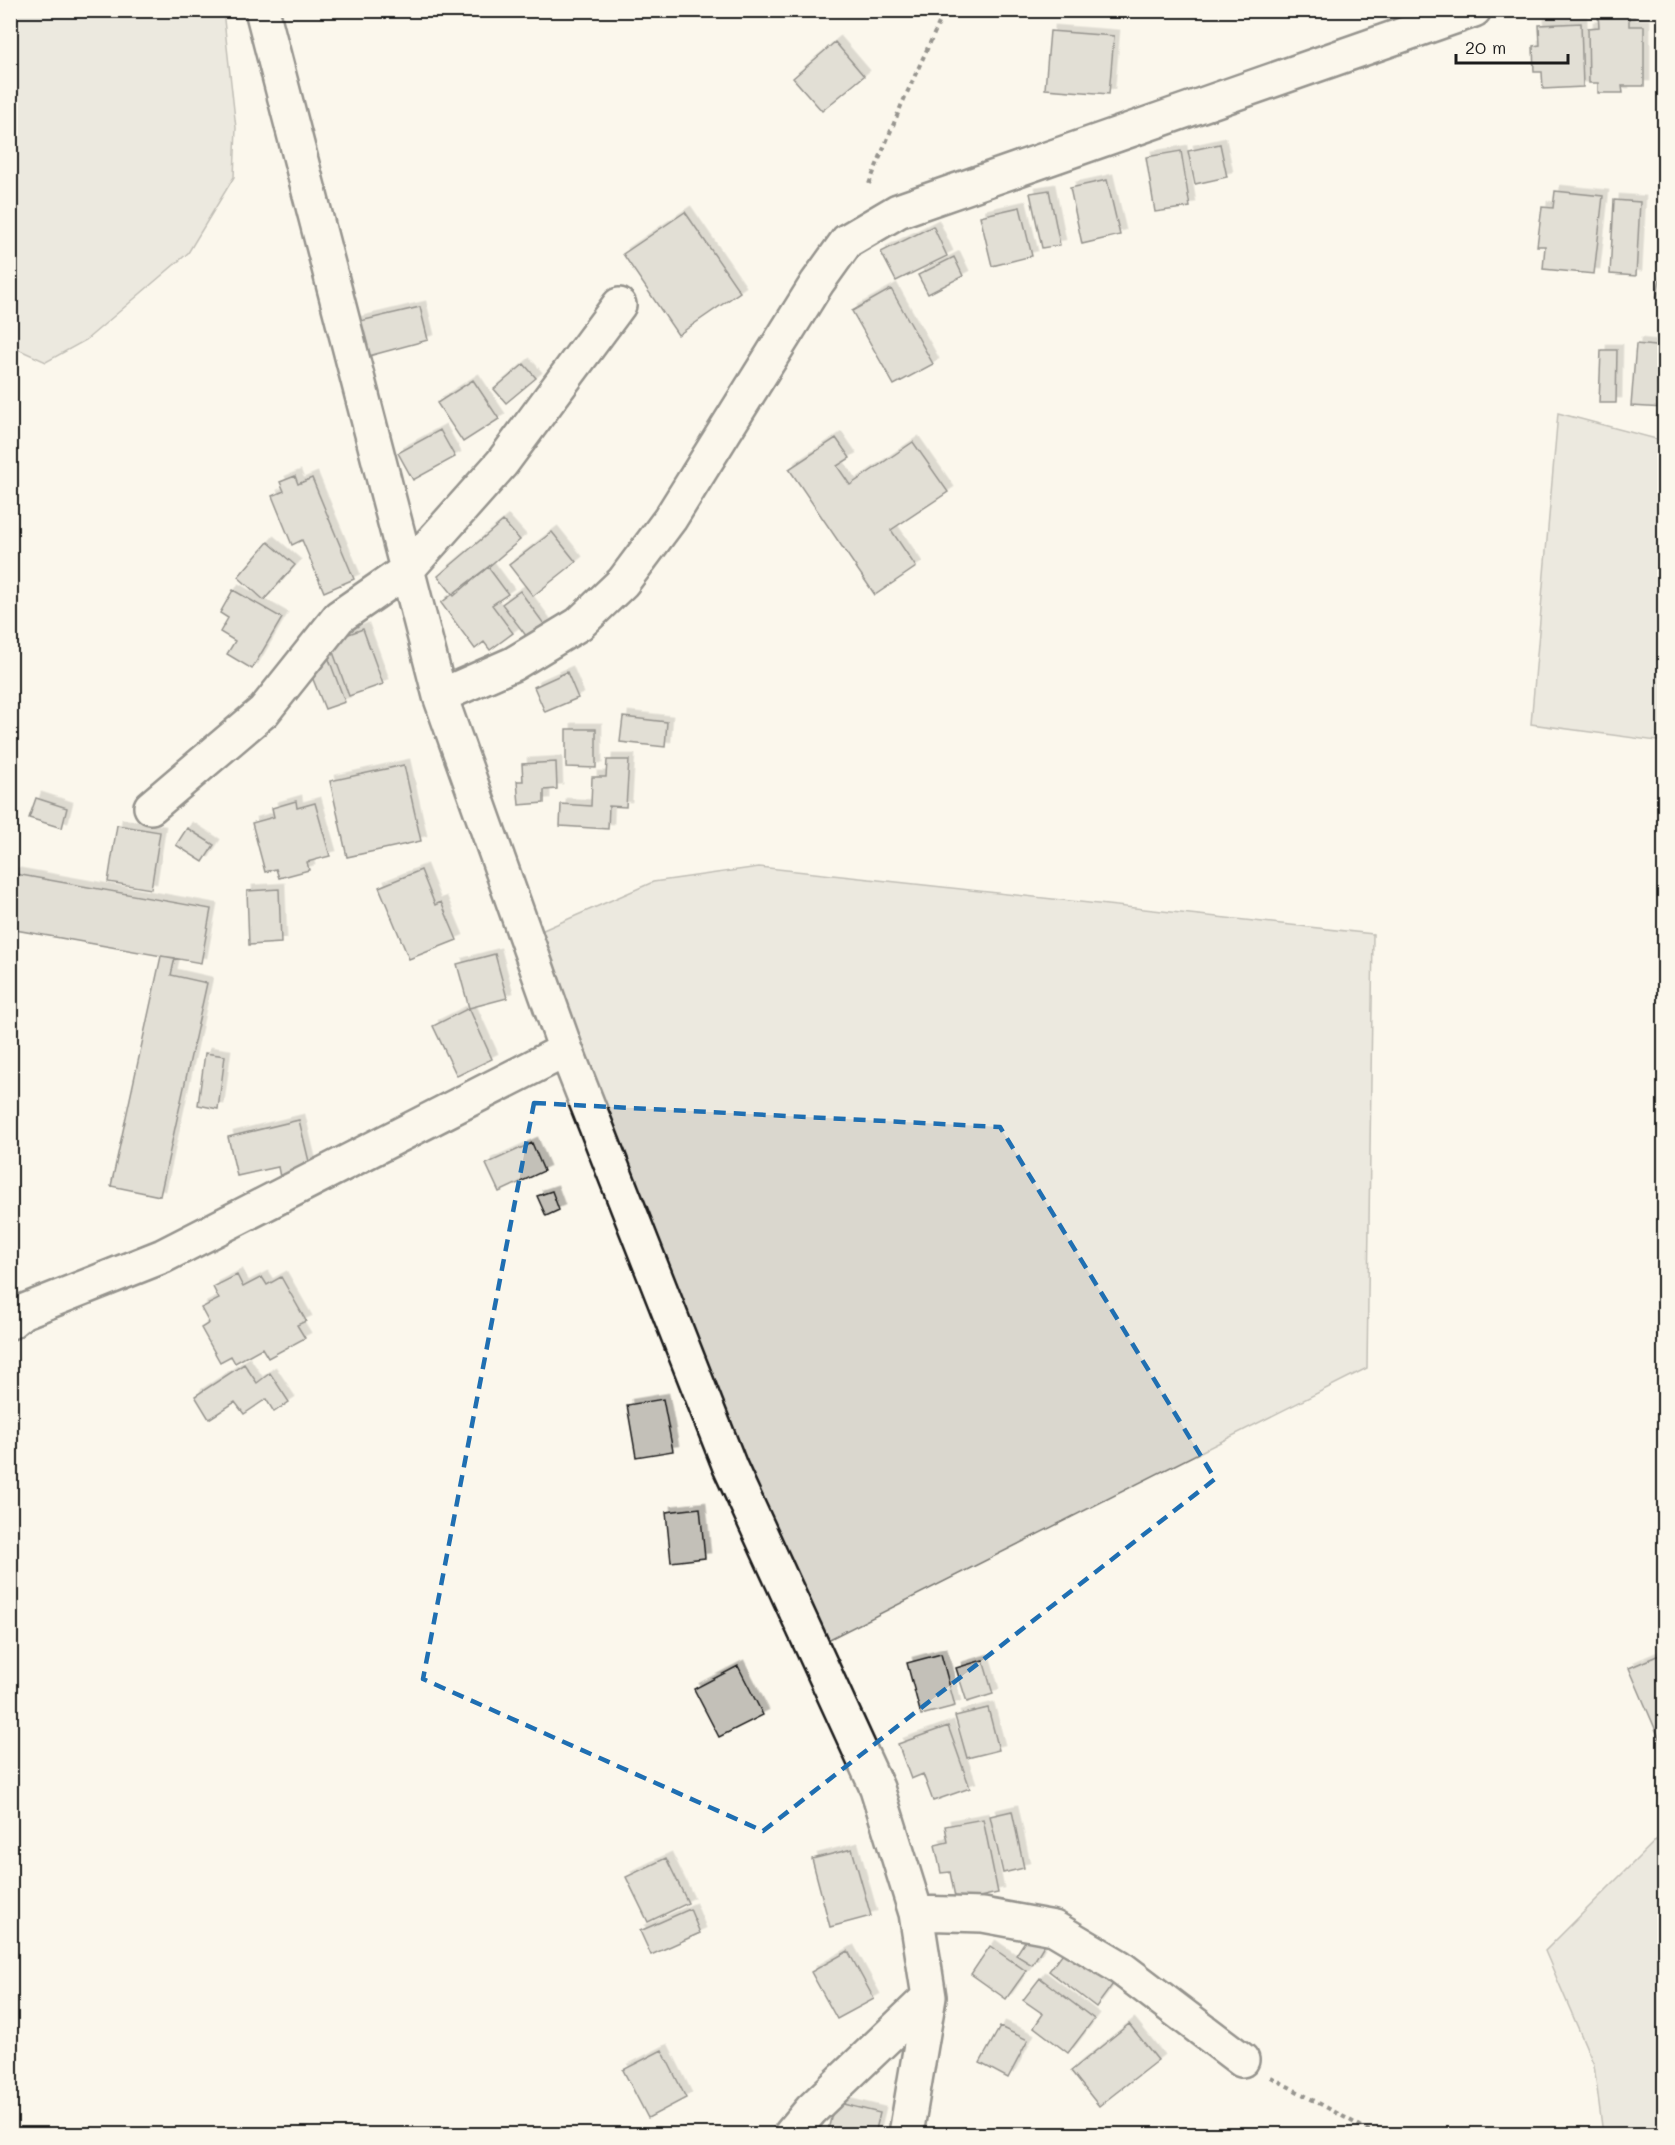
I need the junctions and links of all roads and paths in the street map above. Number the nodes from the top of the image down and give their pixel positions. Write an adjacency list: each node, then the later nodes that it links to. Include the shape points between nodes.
1 (262, 10): 6 (street)
2 (945, 10): 4 (path)
3 (1474, 10): 7 (street, via 898,211 847,241 817,282 670,519 622,582 579,624 513,664)
4 (868, 189)
5 (620, 305): 6 (street, via 502,463)
6 (407, 570): 7 (street); 8 (street, via 339,617 264,711)
7 (440, 696): 9 (street)
8 (151, 807)
9 (566, 1050): 10 (street, via 163,1256 22,1312); 11 (street, via 730,1467 877,1788)
10 (10, 1322)
11 (916, 1913): 12 (street); 13 (street, via 983,1915 1054,1928 1118,1966)
12 (929, 1997): 14 (street, via 810,2110); 15 (street)
13 (1242, 2060): 16 (path)
14 (791, 2134)
15 (906, 2134)
16 (1375, 2134)

